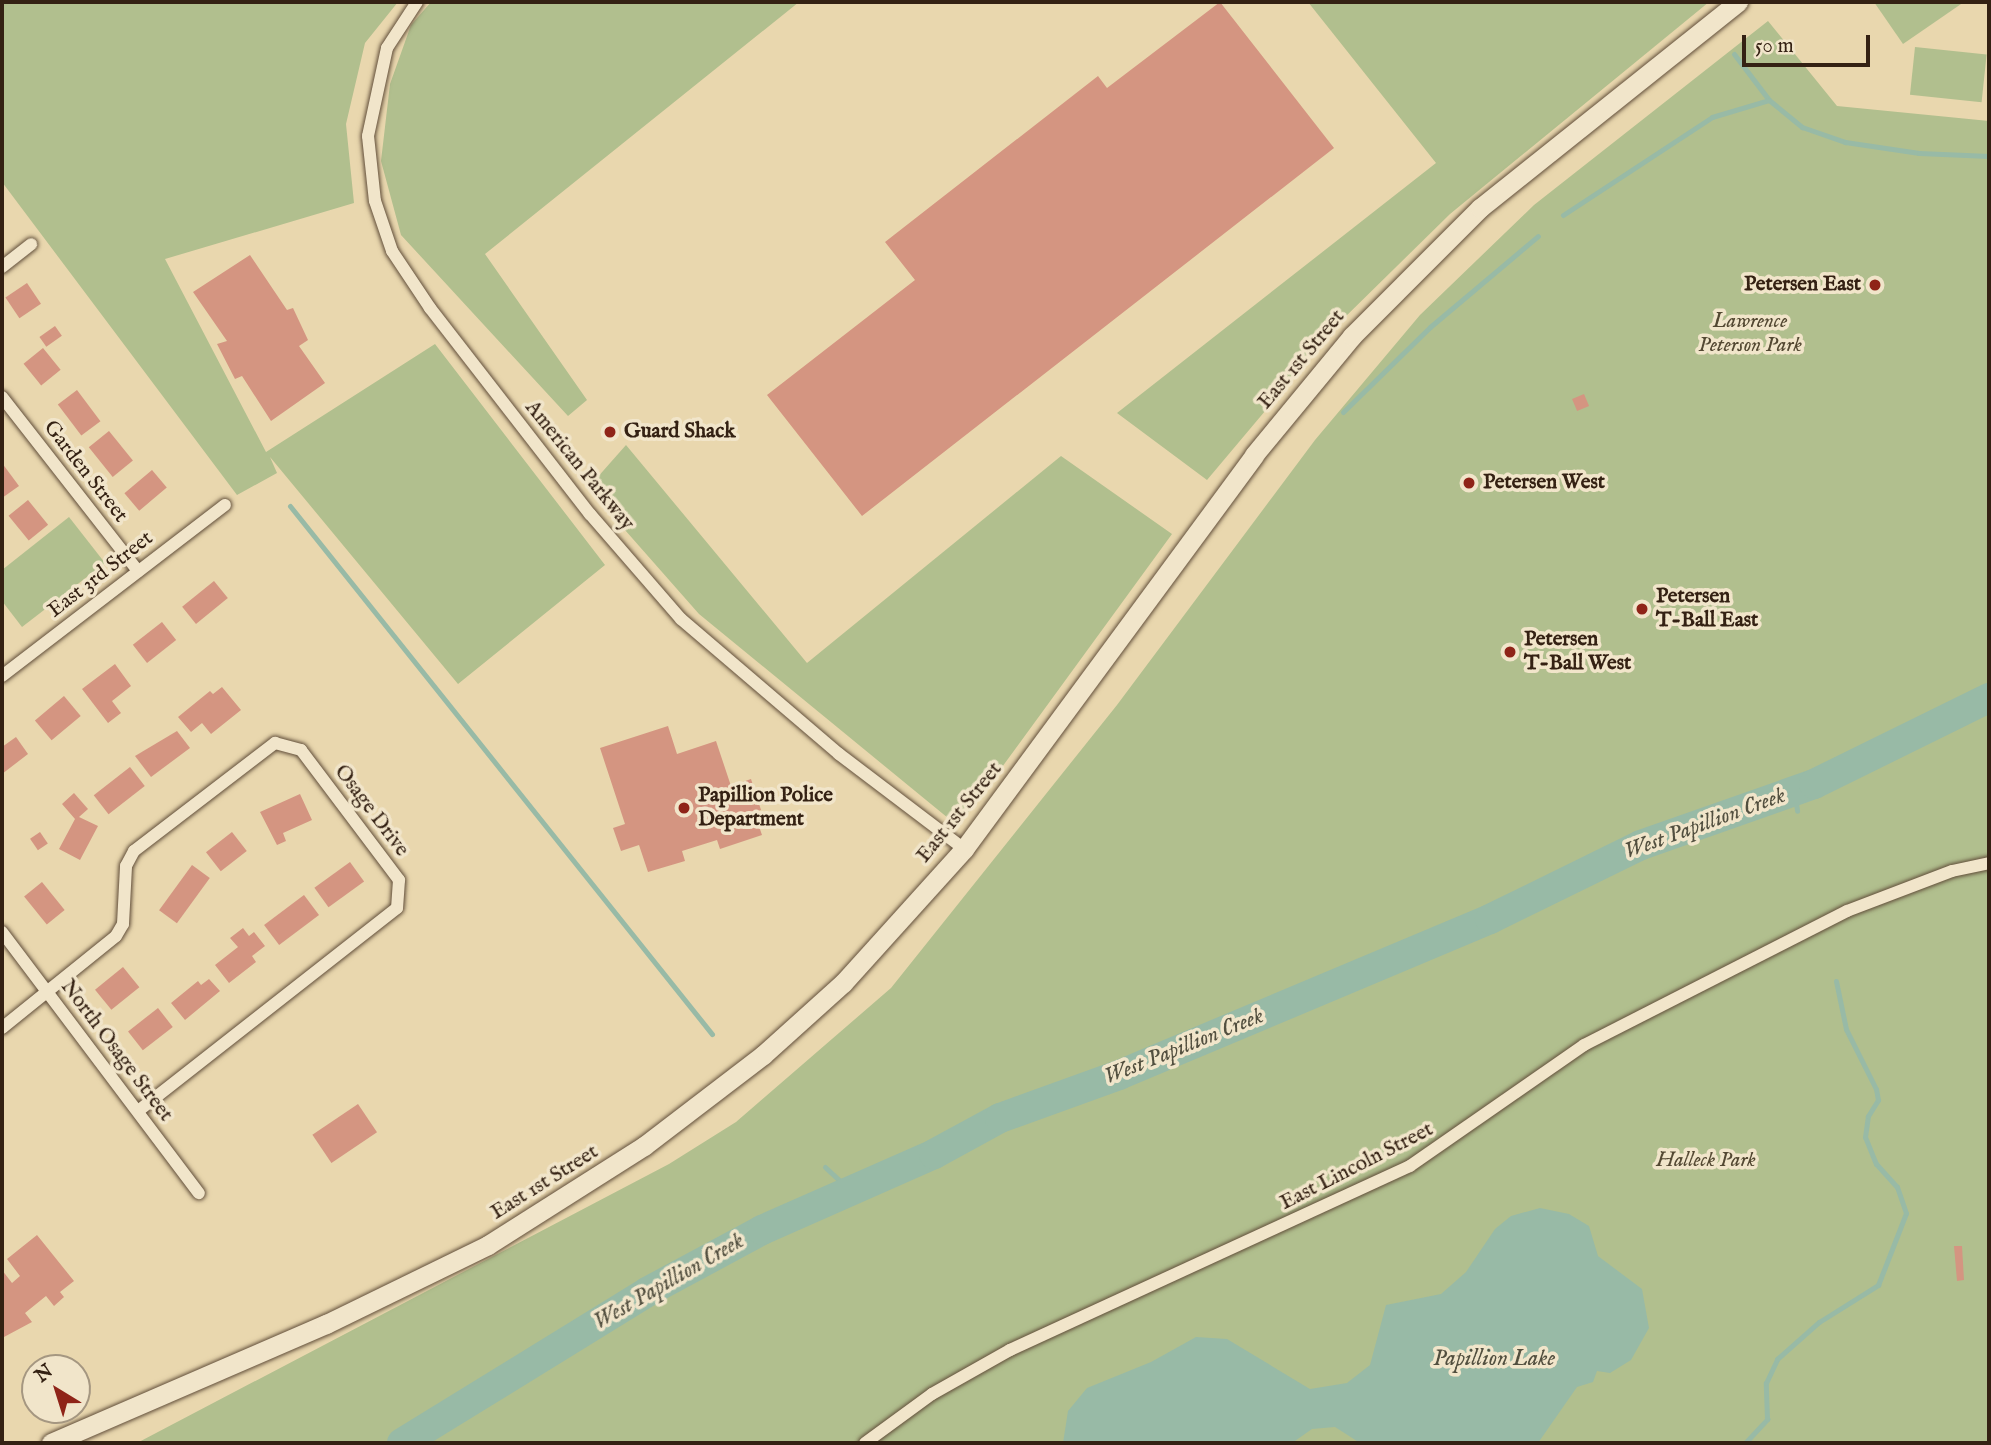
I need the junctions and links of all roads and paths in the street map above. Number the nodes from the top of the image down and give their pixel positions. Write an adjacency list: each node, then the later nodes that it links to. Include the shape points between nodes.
1 (417, 2): 9 (street, American Parkway, via 387,48 368,136 375,201 392,251 430,309 590,514 681,619 839,754)
2 (1738, 2): 9 (main road, East 1st Street, via 1480,208 1352,336 1254,455)
3 (31, 244): 4 (street)
4 (2, 267)
5 (2, 397): 7 (street, Garden Street)
6 (225, 505): 7 (street, East 3rd Street)
7 (138, 571): 8 (street, East 3rd Street)
8 (2, 676)
9 (964, 849): 16 (main road, East 1st Street, via 843,983 805,1018 681,1119 585,1187 433,1274)
10 (1989, 863): 17 (street, East Lincoln Street, via 1952,871 1856,908 1584,1045 1410,1166 1010,1350 932,1394)
11 (2, 932): 12 (street, North Osage Street)
12 (48, 993): 13 (street); 14 (street, North Osage Street); 14 (street, Osage Drive, via 114,938 123,924 126,866 134,851 275,743 301,750 399,880 397,908)
13 (2, 1028)
14 (138, 1111): 15 (street, North Osage Street)
15 (199, 1193)
16 (51, 1443)
17 (865, 1443)

